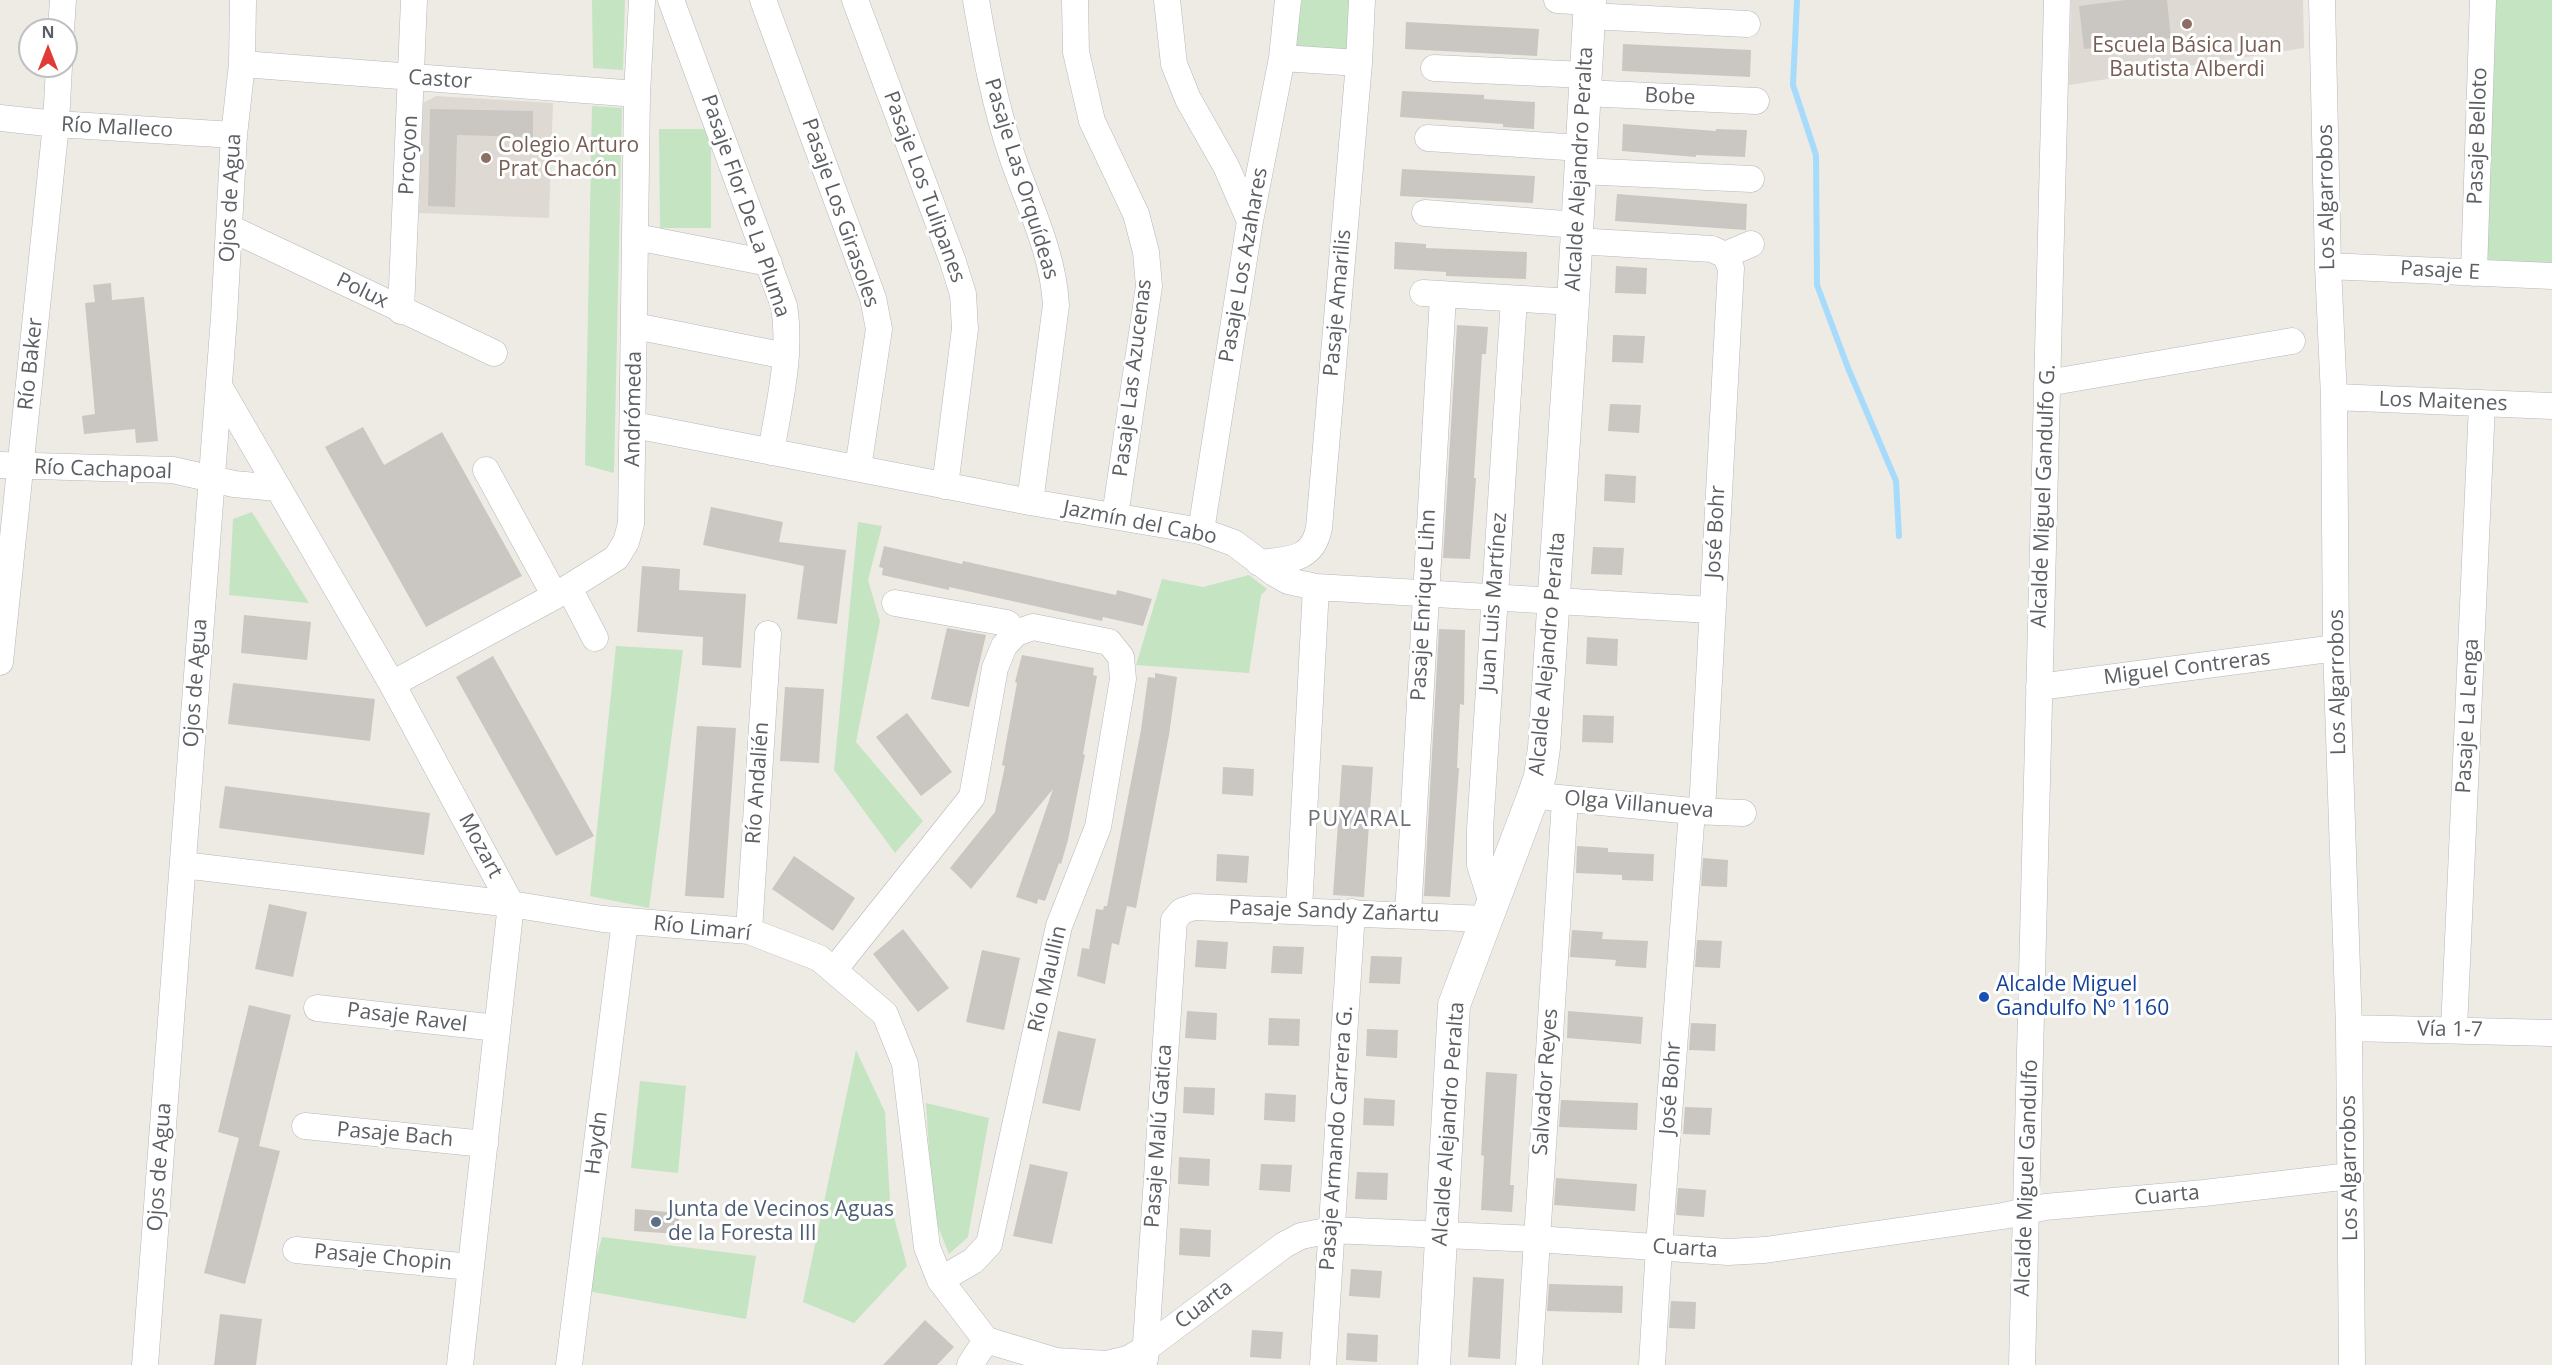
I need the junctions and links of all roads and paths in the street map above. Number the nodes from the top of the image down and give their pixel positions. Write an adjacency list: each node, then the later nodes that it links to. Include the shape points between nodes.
1 (63, 0): 18 (street)
2 (243, 0): 22 (street, Ojos de Agua)
3 (414, 0): 25 (street, Procyon)
4 (642, 0): 27 (street, Andrómeda)
5 (671, 0): 42 (street, Pasaje Flor De La Pluma)
6 (763, 0): 61 (street, Pasaje Los Girasoles, via 873,298 879,329)
7 (855, 0): 64 (street, Pasaje Los Tulipanes, via 963,294 965,329)
8 (976, 0): 66 (street, Pasaje Las Orquídeas, via 988,72 1055,281 1056,305)
9 (1075, 0): 67 (street, Pasaje Las Azucenas, via 1076,52 1092,121 1136,214 1146,252 1149,286)
10 (1167, 0): 36 (street, via 1174,64)
11 (1288, 0): 20 (street, Pasaje Los Azahares)
12 (1362, 0): 21 (street, Pasaje Amarilis)
13 (1557, 0): 17 (street)
14 (2057, 0): 53 (street, Alcalde Miguel Gandulfo G.)
15 (2322, 0): 43 (street, Los Algarrobos)
16 (2483, 0): 44 (street, Pasaje Belloto)
17 (1589, 6): 19 (street); 26 (street, Alcalde Alejandro Peralta)
18 (62, 18)
19 (1748, 24)
20 (1282, 58): 21 (street); 36 (street, Pasaje Los Azahares)
21 (1359, 63): 69 (street, Pasaje Amarilis, via 1316,542 1308,552 1293,558)
22 (242, 64): 25 (street, Castor); 31 (street, Ojos de Agua)
23 (1434, 69): 26 (street, Bobe)
24 (58, 78): 30 (street, Río Baker)
25 (412, 78): 27 (street, Castor); 48 (street, Procyon)
26 (1585, 84): 28 (street, Bobe); 33 (street, Alcalde Alejandro Peralta)
27 (638, 94): 39 (street, Andrómeda)
28 (1756, 101)
29 (0, 118): 30 (street, Río Malleco)
30 (56, 124): 31 (street, Río Malleco); 60 (street, Río Baker)
31 (234, 135): 37 (street, Ojos de Agua)
32 (1428, 138): 33 (street)
33 (1581, 159): 34 (street); 38 (street, Alcalde Alejandro Peralta)
34 (1751, 179)
35 (1425, 213): 38 (street)
36 (1250, 221): 68 (street, Pasaje Los Azahares)
37 (230, 228): 48 (street, Polux); 54 (street, Ojos de Agua)
38 (1576, 233): 41 (street, via 1712,249); 47 (street, Alcalde Alejandro Peralta)
39 (636, 237): 42 (street); 49 (street, Andrómeda)
40 (1751, 244): 41 (street)
41 (1725, 255): 76 (street, José Bohr, via 1731,268)
42 (769, 263): 52 (street, Pasaje Flor De La Pluma, via 784,306)
43 (2328, 266): 44 (street, Pasaje E); 55 (street, Los Algarrobos)
44 (2474, 273): 45 (street, Pasaje E)
45 (2552, 276)
46 (1514, 299): 47 (street); 72 (street, Pasaje Enrique Lihn, via 1433,294); 73 (street, Juan Luis Martínez)
47 (1573, 302): 74 (street, Alcalde Alejandro Peralta)
48 (401, 311): 51 (street, Polux)
49 (635, 326): 52 (street); 58 (street, Andrómeda)
50 (2292, 341): 53 (street)
51 (494, 353)
52 (786, 356): 59 (street, Pasaje Flor De La Pluma)
53 (2047, 383): 83 (street, Alcalde Miguel Gandulfo G.)
54 (219, 386): 63 (street, Ojos de Agua); 65 (street, Mozart)
55 (2334, 397): 56 (street, Los Maitenes); 80 (street, Los Algarrobos)
56 (2482, 404): 57 (street, Los Maitenes); 102 (street, Pasaje La Lenga)
57 (2552, 406)
58 (634, 425): 59 (street, Jazmín del Cabo); 71 (street, Andrómeda, via 631,524 626,542 616,558)
59 (771, 452): 61 (street, Jazmín del Cabo)
60 (10, 466): 63 (street, Río Cachapoal, via 173,470); 81 (street, Río Baker)
61 (858, 468): 64 (street, Jazmín del Cabo)
62 (486, 470): 71 (street)
63 (210, 480): 65 (street, Río Cachapoal); 88 (street, Ojos de Agua)
64 (945, 486): 66 (street, Jazmín del Cabo)
65 (277, 488): 82 (street, Mozart)
66 (1030, 502): 67 (street, Jazmín del Cabo)
67 (1115, 516): 68 (street, Jazmín del Cabo)
68 (1201, 531): 69 (street, Jazmín del Cabo, via 1234,543)
69 (1259, 563): 70 (street, Jazmín del Cabo, via 1288,581)
70 (1316, 587): 72 (street, Jazmín del Cabo); 90 (street)
71 (562, 592): 79 (street); 82 (street, Andrómeda)
72 (1425, 594): 73 (street, Jazmín del Cabo); 94 (street, Pasaje Enrique Lihn)
73 (1494, 597): 74 (street, Jazmín del Cabo); 92 (street, Juan Luis Martínez, via 1480,829 1480,865)
74 (1554, 601): 76 (street, Jazmín del Cabo); 84 (street, Alcalde Alejandro Peralta, via 1544,748)
75 (895, 603): 77 (street, via 1007,623)
76 (1711, 610): 86 (street, José Bohr)
77 (1016, 633): 97 (street, via 1004,646 995,668 972,796); 114 (street, Río Maullin, via 1033,627 1109,642 1121,657 1123,679 1098,827 1059,926 989,1244 973,1262)
78 (768, 634): 96 (street, Río Andalién)
79 (595, 638)
80 (2336, 648): 83 (street, Miguel Contreras); 100 (street, Los Algarrobos)
81 (0, 663)
82 (392, 684): 89 (street, Mozart)
83 (2038, 687): 98 (street, Alcalde Miguel Gandulfo G.)
84 (1534, 794): 85 (street, Olga Villanueva); 92 (street, Alcalde Alejandro Peralta)
85 (1564, 800): 86 (street, Olga Villanueva); 110 (street, Salvador Reyes)
86 (1697, 811): 87 (street, Olga Villanueva); 111 (street, José Bohr)
87 (1743, 813)
88 (183, 865): 89 (street, Río Limarí); 117 (street, Ojos de Agua)
89 (511, 904): 95 (street, Río Limarí); 101 (street, Mozart)
90 (1299, 910): 91 (street, Pasaje Sandy Zañartu, via 1194,907); 93 (street, Pasaje Sandy Zañartu)
91 (1182, 911): 116 (street, Pasaje Malú Gatica, via 1174,920)
92 (1489, 911): 94 (street, Pasaje Sandy Zañartu); 109 (street, Alcalde Alejandro Peralta, via 1454,1005)
93 (1352, 912): 94 (street, Pasaje Sandy Zañartu); 108 (street, Pasaje Armando Carrera G.)
94 (1407, 915)
95 (625, 921): 96 (street, Río Limarí); 119 (street, Haydn)
96 (749, 931): 97 (street, Río Limarí, via 819,958)
97 (834, 970): 114 (street, Río Limarí, via 885,1014 905,1064 921,1212 927,1247)
98 (2033, 992): 107 (street, Alcalde Miguel Gandulfo)
99 (317, 1008): 101 (street, Pasaje Ravel)
100 (2349, 1028): 102 (street, Vía 1-7); 106 (street, Los Algarrobos)
101 (497, 1029): 105 (street, Mozart)
102 (2454, 1029): 103 (street, Vía 1-7)
103 (2552, 1033)
104 (305, 1126): 105 (street, Pasaje Bach)
105 (485, 1144): 113 (street, Mozart)
106 (2350, 1176): 107 (street, Cuarta); 126 (street, Los Algarrobos)
107 (2025, 1211): 111 (street, Cuarta, via 1766,1250 1728,1252); 125 (street, Alcalde Miguel Gandulfo)
108 (1331, 1230): 109 (street, Cuarta); 116 (street, Cuarta, via 1301,1236 1284,1245); 121 (street, Pasaje Armando Carrera G.)
109 (1442, 1235): 110 (street, Cuarta); 122 (street, Alcalde Alejandro Peralta)
110 (1536, 1239): 111 (street, Cuarta); 123 (street, Salvador Reyes)
111 (1659, 1246): 124 (street, José Bohr)
112 (296, 1250): 113 (street, Pasaje Chopin)
113 (471, 1267): 118 (street, Mozart)
114 (940, 1280): 115 (street, Río Limarí)
115 (986, 1340): 116 (street, Cuarta, via 1056,1361 1107,1364); 120 (street)
116 (1145, 1357)
117 (145, 1365)
118 (460, 1365)
119 (569, 1365)
120 (970, 1365)
121 (1323, 1365)
122 (1434, 1365)
123 (1529, 1365)
124 (1652, 1365)
125 (2022, 1365)
126 (2352, 1365)

